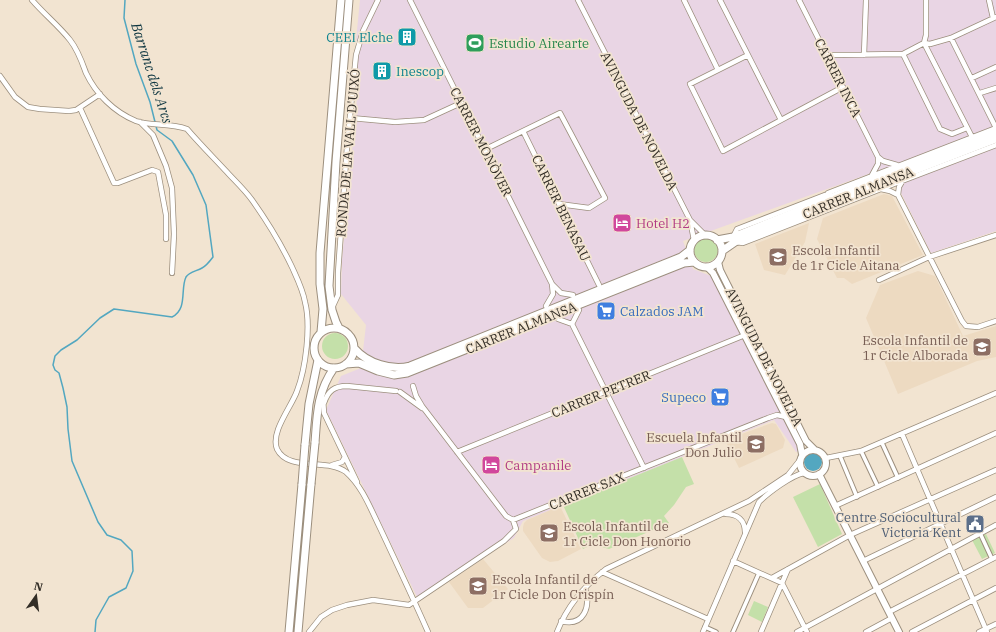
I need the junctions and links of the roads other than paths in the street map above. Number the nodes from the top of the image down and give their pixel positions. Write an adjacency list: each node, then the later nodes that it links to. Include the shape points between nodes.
1 (32, 0): 27 (street, via 71,40 94,88)
2 (341, 0): 77 (main road, via 320,253 323,309)
3 (349, 0): 71 (main road, via 334,188 329,286)
4 (378, 0): 30 (street, RONDA DE LA VALL D'UIXÓ, via 363,31 356,55)
5 (410, 0): 28 (street, CARRER MONÒVER)
6 (578, 0): 52 (street, AVINGUDA DE NOVELDA)
7 (684, 0): 21 (street)
8 (721, 0): 16 (street)
9 (799, 0): 17 (street, CARRER INCA)
10 (866, 0): 19 (street)
11 (926, 0): 15 (street)
12 (989, 0): 13 (street)
13 (995, 18): 14 (street)
14 (951, 38): 15 (street, via 930,44); 23 (street)
15 (924, 43): 18 (street); 33 (street)
16 (748, 54): 21 (street); 31 (street)
17 (826, 54): 19 (street); 24 (street, CARRER INCA)
18 (903, 54): 19 (street); 33 (street, via 940,129 952,134)
19 (864, 55)
20 (996, 67): 23 (street)
21 (718, 70): 31 (street, via 690,84 723,151)
22 (0, 76): 29 (street, via 15,97 28,107 54,111)
23 (972, 78): 26 (street)
24 (843, 87): 31 (street); 41 (street, CARRER INCA)
25 (996, 88): 26 (street)
26 (980, 93): 34 (street)
27 (100, 94): 29 (street); 32 (street, via 127,117)
28 (461, 103): 30 (street, via 424,120 395,122); 40 (street, CARRER MONÒVER)
29 (80, 108): 55 (street, via 114,183 152,170 158,172 166,215)
30 (351, 118): 71 (street, RONDA DE LA VALL D'UIXÓ, via 338,295)
31 (781, 120)
32 (140, 122): 65 (street, via 153,135 172,188); 102 (street, via 187,129 252,200 284,251 306,302 308,340 301,381 278,429 276,440 278,449 289,459)
33 (968, 128): 37 (street)
34 (996, 128): 37 (street)
35 (523, 131): 40 (street); 51 (street, CARRER BENASAU); 51 (street, via 560,113 605,198 589,208)
36 (996, 133): 47 (main road)
37 (972, 137): 42 (street)
38 (996, 139): 49 (main road, CARRER ALMANSA)
39 (996, 145): 44 (street)
40 (486, 149): 67 (street, CARRER MONÒVER)
41 (878, 156): 42 (street, via 883,161); 43 (street, via 878,164)
42 (898, 165): 43 (street)
43 (872, 175): 46 (street)
44 (902, 180): 45 (street); 48 (street)
45 (881, 189): 48 (street); 50 (street)
46 (828, 193): 47 (street); 56 (street, via 737,229)
47 (840, 194): 56 (main road)
48 (898, 195): 61 (street)
49 (833, 202): 50 (street); 56 (main road, CARRER ALMANSA)
50 (847, 203): 56 (street, via 743,243)
51 (559, 204): 68 (street, CARRER BENASAU)
52 (690, 220): 54 (street, AVINGUDA DE NOVELDA); 57 (street, AVINGUDA DE NOVELDA)
53 (996, 235): 61 (street)
54 (706, 236): 57 (main road); 58 (main road, via 712,236)
55 (166, 239)
56 (734, 239): 58 (main road); 60 (main road, CARRER ALMANSA)
57 (694, 240): 59 (main road)
58 (717, 240): 60 (main road)
59 (690, 250): 62 (main road); 83 (main road, CARRER ALMANSA, via 681,257)
60 (722, 250): 63 (main road)
61 (929, 257): 66 (street); 74 (street, via 966,326 978,327)
62 (694, 262): 64 (main road); 82 (main road, CARRER ALMANSA, via 684,263 407,373 394,375 359,363)
63 (718, 262): 64 (main road); 95 (main road, AVINGUDA DE NOVELDA, via 806,441)
64 (707, 267): 78 (main road, AVINGUDA DE NOVELDA, via 713,273)
65 (172, 273)
66 (879, 280)
67 (552, 284): 69 (street, via 561,293); 70 (street, via 551,299)
68 (599, 285)
69 (573, 295)
70 (546, 306)
71 (332, 310): 76 (main road)
72 (579, 310): 75 (street)
73 (558, 319): 75 (street)
74 (996, 321)
75 (572, 324): 87 (street)
76 (340, 328): 77 (main road, via 327,328); 79 (main road, via 349,333)
77 (321, 332): 80 (main road, via 314,342)
78 (745, 335): 87 (street, CARRER PETRER); 91 (main road, AVINGUDA DE NOVELDA)
79 (355, 349): 82 (main road); 83 (main road, CARRER ALMANSA, via 383,365)
80 (318, 360): 84 (main road); 145 (main road, bridge, via 309,404)
81 (411, 360): 83 (main road)
82 (346, 364): 84 (main road)
83 (406, 367)
84 (334, 368): 85 (main road)
85 (326, 382): 89 (main road); 146 (main road, bridge, via 320,397 310,484)
86 (413, 386): 90 (street)
87 (606, 391): 97 (street, CARRER PETRER); 103 (street)
88 (996, 392): 92 (street)
89 (323, 402): 90 (street, via 332,389 347,386 398,391); 99 (street, via 324,413)
90 (425, 410): 97 (street)
91 (786, 417): 100 (main road, AVINGUDA DE NOVELDA, via 800,444); 103 (street, CARRER SAX, via 777,415)
92 (902, 434): 94 (street); 104 (street)
93 (996, 434): 104 (street)
94 (882, 443): 96 (street); 108 (street)
95 (814, 449): 100 (main road); 101 (main road)
96 (861, 451): 98 (street); 109 (street)
97 (457, 452): 116 (street, via 506,516)
98 (840, 456): 101 (street); 111 (street)
99 (345, 457): 102 (street, via 342,462); 110 (street)
100 (801, 457): 106 (main road, via 800,467); 115 (street, via 794,469 780,480 753,499)
101 (826, 458): 107 (main road, via 826,466)
102 (329, 465): 110 (street, via 346,472)
103 (644, 468): 116 (street, CARRER SAX)
104 (917, 469): 108 (street); 113 (street)
105 (996, 470): 113 (street)
106 (804, 473): 107 (main road, via 812,476); 120 (street, via 767,494 759,502)
107 (819, 474): 114 (main road)
108 (898, 478): 109 (street)
109 (878, 487): 111 (street)
110 (361, 489): 135 (street)
111 (857, 497): 114 (street)
112 (996, 497): 117 (street)
113 (930, 499): 117 (street); 121 (street)
114 (835, 506): 121 (main road)
115 (724, 514): 120 (street, via 738,516 744,523); 127 (street)
116 (513, 520): 135 (street, via 516,529 504,541)
117 (940, 524): 122 (street); 125 (street)
118 (996, 525): 119 (street)
119 (980, 533): 122 (street); 123 (street)
120 (745, 534): 124 (street)
121 (850, 535): 125 (main road); 126 (street)
122 (951, 548): 129 (street); 133 (street)
123 (994, 558): 129 (street)
124 (733, 561): 128 (street); 139 (street)
125 (864, 562): 133 (main road)
126 (788, 569): 130 (street); 131 (street)
127 (602, 572): 132 (street); 139 (street)
128 (759, 573): 130 (street); 151 (street)
129 (963, 574): 136 (street); 137 (street)
130 (772, 578): 131 (street)
131 (782, 583): 143 (street); 152 (street)
132 (585, 588): 140 (street); 140 (street, via 588,601 585,612 578,620)
133 (877, 588): 137 (main road); 143 (street)
134 (996, 588): 136 (street)
135 (414, 600): 147 (street, via 408,605 373,600 347,605 321,617); 148 (street)
136 (973, 600): 144 (street); 156 (street)
137 (889, 612): 138 (main road)
138 (892, 618): 154 (street); 155 (main road)
139 (708, 619): 142 (street)
140 (561, 621): 149 (street)
141 (996, 624): 144 (street)
142 (704, 630): 150 (street)
143 (806, 630): 153 (street)
144 (986, 630): 157 (street)
145 (290, 632)
146 (298, 632)
147 (310, 632)
148 (428, 632)
149 (557, 632)
150 (716, 632)
151 (733, 632)
152 (761, 632)
153 (797, 632)
154 (866, 632)
155 (900, 632)
156 (912, 632)
157 (979, 632)

